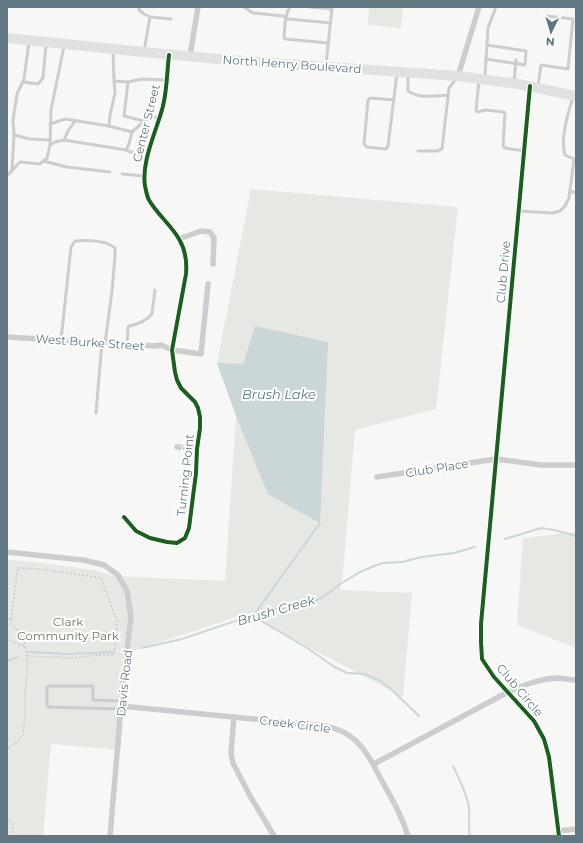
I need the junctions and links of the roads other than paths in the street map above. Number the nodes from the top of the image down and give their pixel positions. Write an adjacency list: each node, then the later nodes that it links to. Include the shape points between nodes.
1 (139, 7): 10 (lane, via 139,10)
2 (198, 7): 23 (street)
3 (244, 7): 11 (lane, via 253,13)
4 (290, 7): 11 (lane)
5 (309, 7): 8 (lane)
6 (479, 7): 28 (street)
7 (496, 7): 19 (lane, via 488,28)
8 (332, 8): 13 (lane)
9 (547, 16): 35 (lane, via 573,19 568,69 541,65)
10 (150, 17): 12 (lane); 21 (lane)
11 (286, 17): 13 (lane); 17 (lane, via 284,38)
12 (171, 19)
13 (331, 23): 17 (lane)
14 (7, 38): 15 (highway, North Henry Boulevard)
15 (29, 40): 16 (highway, North Henry Boulevard); 32 (lane)
16 (47, 42): 18 (highway, North Henry Boulevard); 32 (lane, via 42,78 38,84)
17 (328, 43): 26 (lane)
18 (64, 44): 20 (highway, North Henry Boulevard); 42 (lane)
19 (487, 45): 24 (lane); 25 (lane, via 526,51 525,65)
20 (113, 49): 21 (highway, North Henry Boulevard); 31 (lane)
21 (143, 52): 22 (highway, North Henry Boulevard)
22 (169, 55): 23 (highway, North Henry Boulevard); 30 (street, Center Street)
23 (190, 56): 26 (highway, North Henry Boulevard)
24 (486, 59): 25 (lane); 29 (lane)
25 (516, 62): 34 (lane)
26 (326, 67): 27 (highway, North Henry Boulevard)
27 (403, 72): 28 (highway, North Henry Boulevard); 36 (lane, via 408,91 413,95); 38 (lane)
28 (458, 76): 29 (highway, North Henry Boulevard); 36 (lane, via 449,88)
29 (482, 79): 34 (highway, North Henry Boulevard); 51 (lane, via 476,111 504,112 504,148)
30 (167, 80): 33 (lane, via 142,79); 39 (street, Center Street)
31 (114, 81): 33 (lane); 43 (lane, via 115,94)
32 (23, 82): 45 (lane, via 17,94 13,120)
33 (128, 82): 41 (lane, via 124,116)
34 (514, 84): 35 (highway, North Henry Boulevard)
35 (533, 87): 37 (highway, North Henry Boulevard); 51 (street, Club Drive)
36 (448, 95): 50 (lane, via 442,149)
37 (575, 96): 53 (lane, via 566,126 564,150 565,155)
38 (394, 100): 38 (lane, via 388,146 386,149 366,147 364,144 368,100)
39 (160, 117): 41 (lane); 52 (street, Center Street)
40 (75, 121): 42 (lane, via 65,120); 43 (lane); 47 (lane)
41 (144, 121): 44 (lane)
42 (50, 124): 46 (lane)
43 (109, 126): 44 (lane)
44 (132, 132): 49 (lane)
45 (14, 135): 46 (lane); 55 (lane)
46 (50, 140): 48 (lane)
47 (64, 140): 48 (lane); 49 (lane)
48 (50, 145): 54 (lane)
49 (126, 150): 52 (lane)
50 (418, 151)
51 (524, 151): 62 (street, Club Drive)
52 (147, 158): 59 (street, Center Street)
53 (575, 159): 60 (lane)
54 (44, 161): 55 (lane, via 40,164 20,162); 56 (lane, via 67,167)
55 (12, 171): 58 (lane)
56 (110, 172)
57 (122, 174): 59 (lane)
58 (7, 176)
59 (145, 177): 63 (street, Center Street, via 148,199)
60 (570, 192): 61 (lane); 62 (lane, via 566,206 560,211)
61 (576, 192)
62 (518, 211): 75 (street, Club Drive)
63 (179, 239): 64 (street, via 210,232 214,238); 71 (street, Center Street, via 187,266)
64 (213, 264)
65 (208, 284): 71 (street, West Burke Street, via 201,354)
66 (155, 290): 70 (lane, via 152,314 129,326)
67 (7, 336): 68 (street, West Burke Street)
68 (61, 340): 69 (street, West Burke Street); 69 (lane, via 71,247 75,241 84,240 106,243 114,248)
69 (104, 343): 70 (street, West Burke Street); 72 (lane)
70 (127, 344): 71 (street, West Burke Street, via 161,345)
71 (172, 350): 74 (street, Turning Point, via 175,372 181,388 198,408 200,428)
72 (96, 413)
73 (177, 447): 74 (street)
74 (197, 449): 78 (street, Turning Point, via 189,528 185,538 177,543 150,538 136,531)
75 (496, 459): 76 (street, via 541,466); 77 (street, Club Place); 81 (street, Club Circle, via 481,642 482,659)
76 (576, 465)
77 (378, 477)
78 (124, 517)
79 (7, 552): 83 (street, Davis Road, via 83,560 104,565 118,574 127,591 130,617)
80 (576, 680): 81 (street, Club Circle, via 538,680)
81 (508, 692): 86 (street, Club Circle); 88 (street, Club Circle, via 534,721 544,738 549,757)
82 (93, 700): 83 (lane); 84 (lane); 84 (lane, via 93,686 47,687 48,707)
83 (121, 706): 84 (lane); 85 (street, Creek Circle); 89 (street, Davis Road)
84 (93, 708)
85 (234, 718): 86 (street, Creek Circle, via 334,728 354,739); 90 (street, via 231,753 233,763)
86 (374, 764): 91 (street, Creek Circle, via 395,803)
87 (576, 829): 88 (street)
88 (559, 834)
89 (110, 836)
90 (274, 836)
91 (408, 836)

